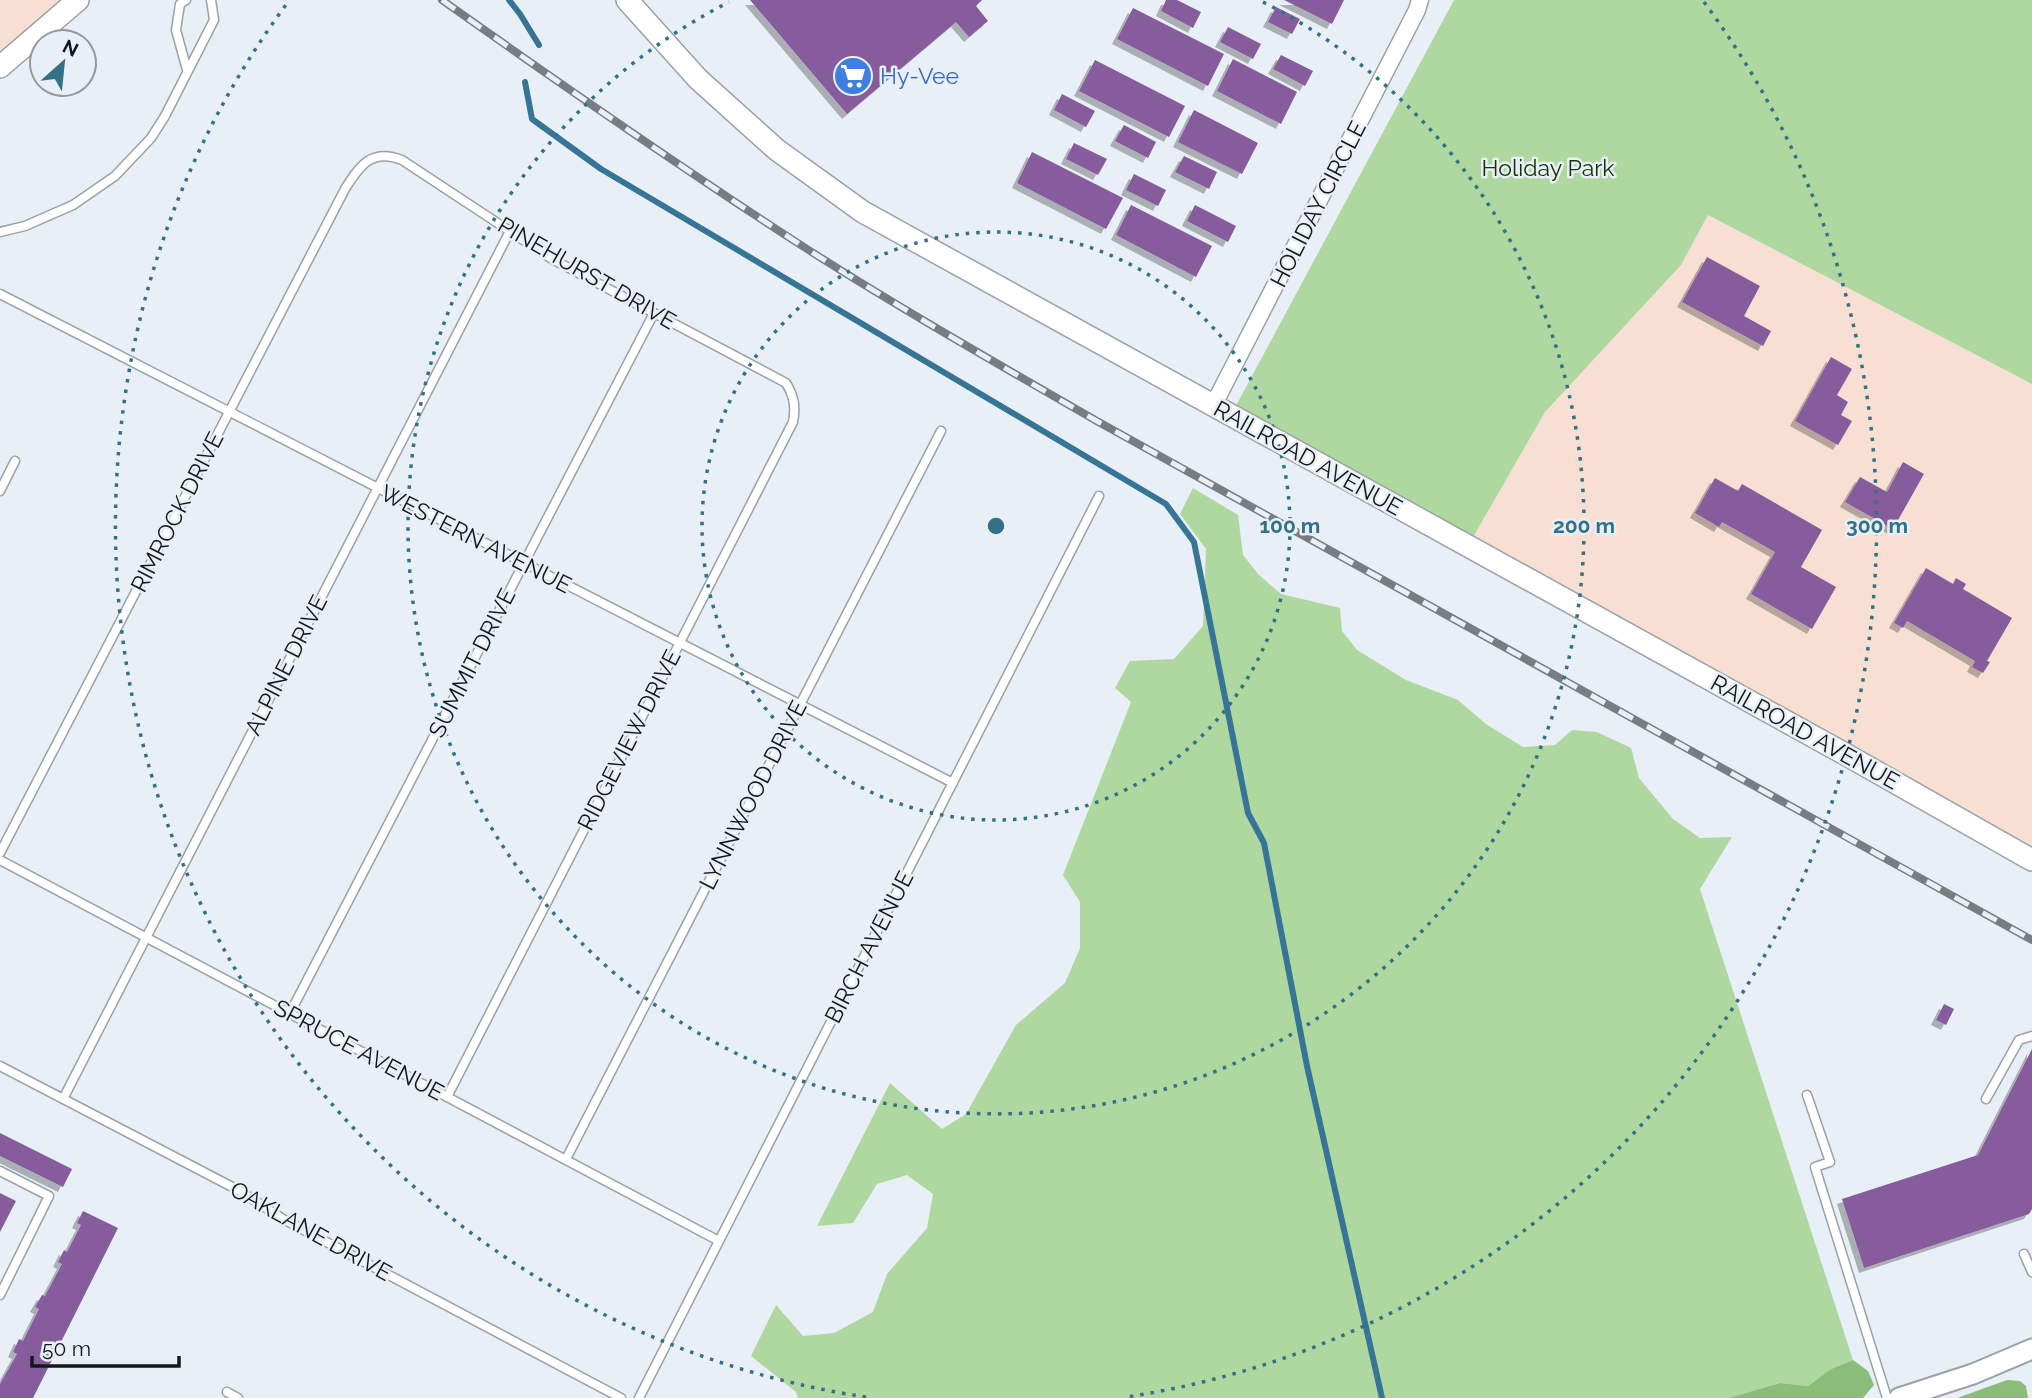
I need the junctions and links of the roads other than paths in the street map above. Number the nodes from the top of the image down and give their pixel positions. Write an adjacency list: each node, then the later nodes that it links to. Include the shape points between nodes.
1 (78, 0): 6 (main road)
2 (186, 0): 7 (lane, via 180,4 176,30)
3 (211, 0): 7 (lane, via 214,20)
4 (627, 0): 14 (main road, RAILROAD AVENUE, via 698,79 777,150 863,212)
5 (1420, 0): 14 (street, HOLIDAY CIRCLE)
6 (0, 67)
7 (187, 70): 10 (lane, via 151,138 115,176 73,205)
8 (356, 172): 9 (lane, PINEHURST DRIVE, via 379,156 393,156); 15 (lane, RIMROCK DRIVE)
9 (510, 231): 12 (lane, PINEHURST DRIVE, via 552,259); 18 (lane, ALPINE DRIVE)
10 (0, 232)
11 (0, 294): 15 (lane, WESTERN AVENUE)
12 (654, 313): 13 (lane, PINEHURST DRIVE); 21 (lane, SUMMIT DRIVE)
13 (786, 383): 22 (lane, RIDGEVIEW DRIVE, via 795,410 793,422)
14 (1213, 406): 27 (main road, RAILROAD AVENUE)
15 (229, 412): 18 (lane, WESTERN AVENUE); 25 (lane, RIMROCK DRIVE)
16 (941, 431): 23 (lane, LYNNWOOD DRIVE)
17 (15, 461): 19 (lane)
18 (377, 488): 21 (lane, WESTERN AVENUE); 28 (lane, ALPINE DRIVE)
19 (0, 491)
20 (1099, 496): 24 (lane, BIRCH AVENUE)
21 (524, 564): 22 (lane, WESTERN AVENUE); 29 (lane, SUMMIT DRIVE)
22 (678, 643): 23 (lane, WESTERN AVENUE); 33 (lane, RIDGEVIEW DRIVE)
23 (800, 705): 24 (lane, WESTERN AVENUE); 36 (lane, LYNNWOOD DRIVE)
24 (953, 783): 38 (lane, BIRCH AVENUE)
25 (0, 853)
26 (0, 860): 28 (lane, SPRUCE AVENUE)
27 (2032, 860)
28 (146, 937): 29 (lane, SPRUCE AVENUE); 34 (lane, ALPINE DRIVE)
29 (290, 1013): 33 (lane, SPRUCE AVENUE)
30 (2032, 1036): 35 (lane, via 2019,1040)
31 (0, 1066): 34 (lane, OAKLANE DRIVE)
32 (1807, 1095): 47 (lane, via 1830,1162 1815,1167)
33 (447, 1097): 36 (lane, SPRUCE AVENUE)
34 (63, 1099): 45 (lane, OAKLANE DRIVE)
35 (1986, 1099)
36 (566, 1159): 38 (lane, SPRUCE AVENUE)
37 (0, 1171): 41 (lane, via 50,1196)
38 (719, 1241): 46 (lane, BIRCH AVENUE)
39 (2024, 1254): 40 (lane)
40 (2032, 1272)
41 (0, 1296)
42 (2032, 1349): 48 (street)
43 (227, 1392): 44 (lane)
44 (239, 1398)
45 (621, 1398)
46 (639, 1398)
47 (1887, 1398)
48 (1899, 1398)

